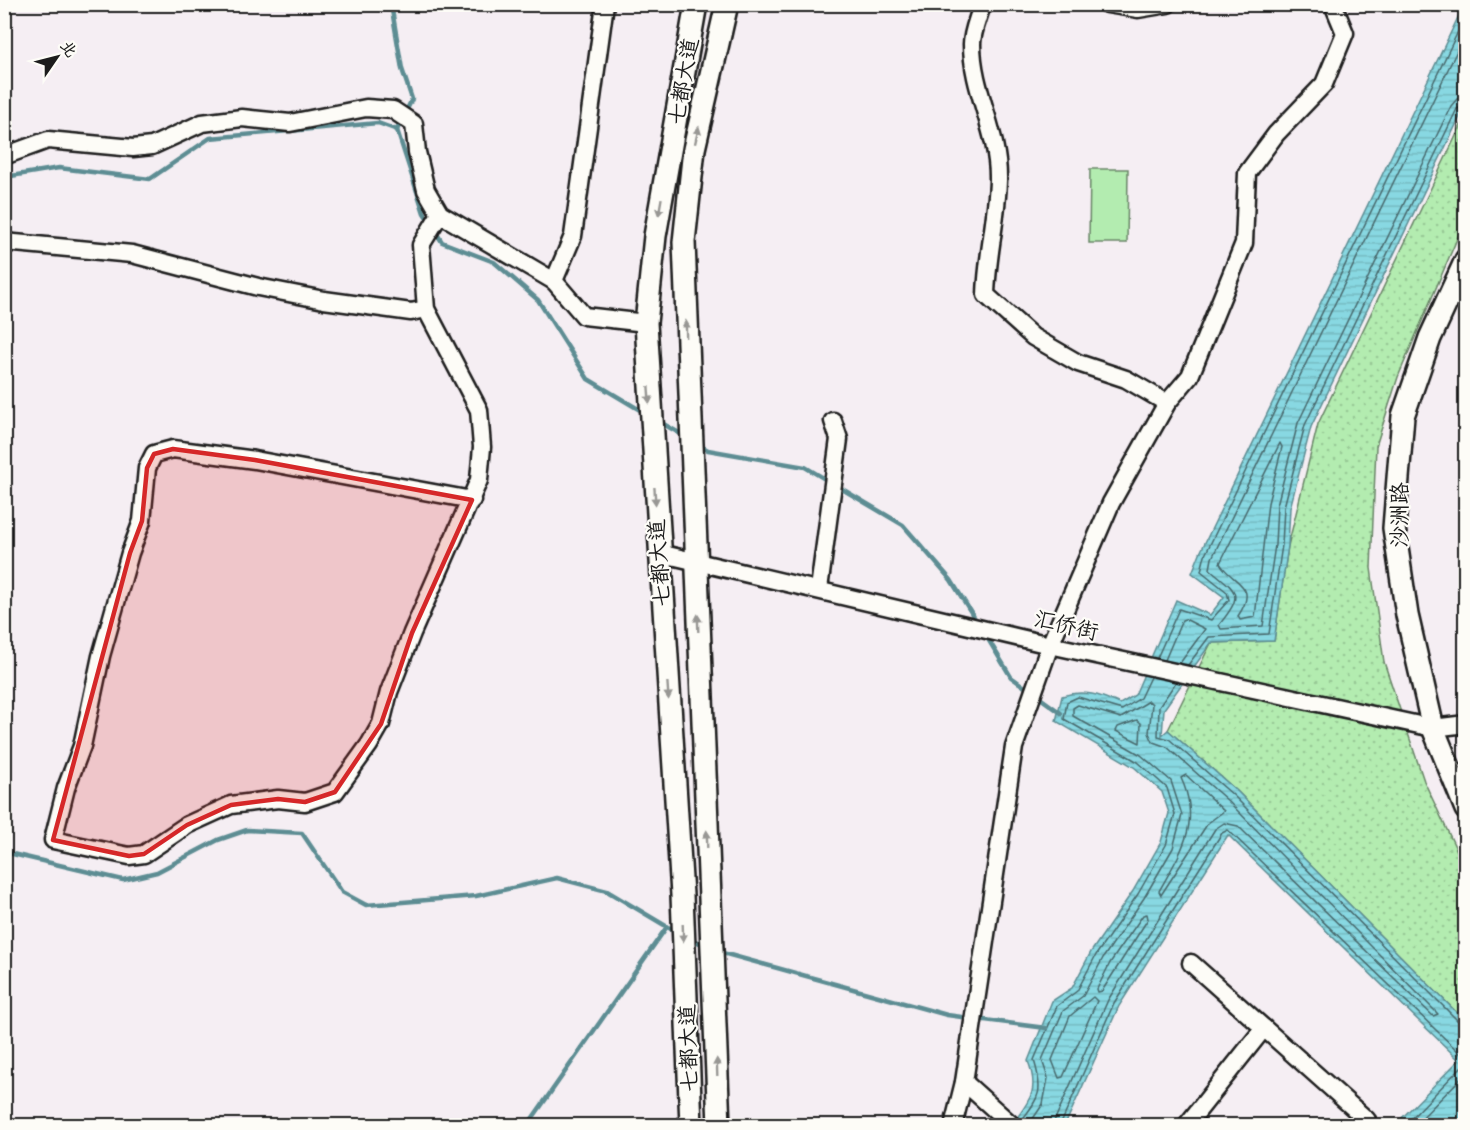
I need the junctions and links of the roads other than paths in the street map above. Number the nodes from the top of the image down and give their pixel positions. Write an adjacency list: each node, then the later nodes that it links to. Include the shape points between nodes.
1 (605, 4): 12 (street, via 573,236)
2 (696, 4): 14 (main road, 七都大道, one-way to 14, via 655,236)
3 (727, 4): 19 (main road, 七都大道, one-way to 3, via 684,242 694,149)
4 (986, 4): 15 (street, via 981,8 972,42 977,85 993,136 998,179 986,295 1033,337 1078,363 1126,379)
5 (1107, 4): 6 (street, via 1138,9)
6 (1168, 4)
7 (1333, 4): 15 (street, via 1345,33 1324,84 1275,134 1247,173 1244,243 1190,376)
8 (4, 156): 9 (street, via 48,140 133,148 152,146 202,123 242,118 290,123 366,108 393,110 414,124 426,190)
9 (438, 217): 12 (street); 13 (street, via 423,238)
10 (4, 242): 13 (street, via 132,254 324,300 411,312)
11 (1466, 260): 23 (main road, 沙洲路, via 1430,338 1403,416 1394,528 1407,615)
12 (554, 281): 14 (street, via 584,316)
13 (426, 309): 17 (street, via 479,410 480,469)
14 (646, 323): 18 (main road, 七都大道, one-way to 18)
15 (1167, 404): 21 (street, via 1111,503)
16 (833, 421): 20 (street, via 839,439)
17 (472, 500): 17 (street, via 412,633 381,724 335,792 305,802 278,799 231,805 187,825 144,854 129,856 53,840 66,788 82,747 126,565 142,521 147,468 154,454 172,448 255,460)
18 (659, 553): 19 (street, 汇侨街); 29 (main road, 七都大道, one-way to 29)
19 (696, 561): 20 (street, 汇侨街); 30 (main road, 七都大道, one-way to 19)
20 (819, 589): 21 (street, 汇侨街)
21 (1050, 645): 23 (street, 汇侨街); 27 (street, via 1014,747)
22 (1466, 724): 23 (street, 汇侨街)
23 (1433, 729): 24 (main road, 沙洲路)
24 (1466, 809)
25 (1191, 963): 26 (street)
26 (1264, 1028): 28 (street); 33 (street)
27 (964, 1082): 31 (street); 32 (street)
28 (1367, 1120)
29 (691, 1125)
30 (719, 1125)
31 (953, 1125)
32 (1013, 1125)
33 (1186, 1125)

